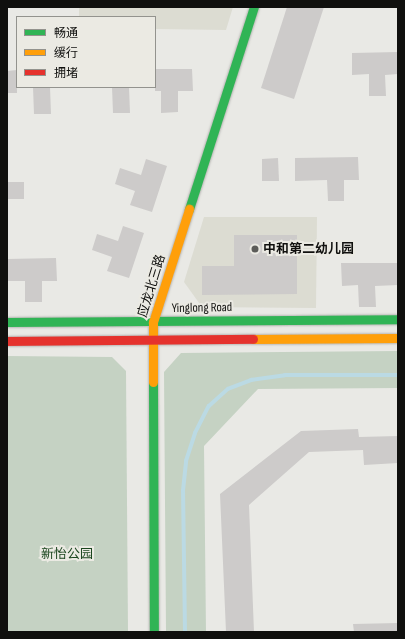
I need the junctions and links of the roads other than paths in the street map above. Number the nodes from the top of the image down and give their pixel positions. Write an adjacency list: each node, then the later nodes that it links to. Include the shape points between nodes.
1 (254, 7): 4 (street, 应龙北三路)
2 (398, 319): 4 (street, Yinglong Road)
3 (7, 322): 4 (street, Yinglong Road)
4 (153, 322): 7 (street, 应龙北三路)
5 (398, 338): 7 (street)
6 (7, 340): 7 (street)
7 (152, 340): 8 (street, 应龙北三路)
8 (154, 632)

